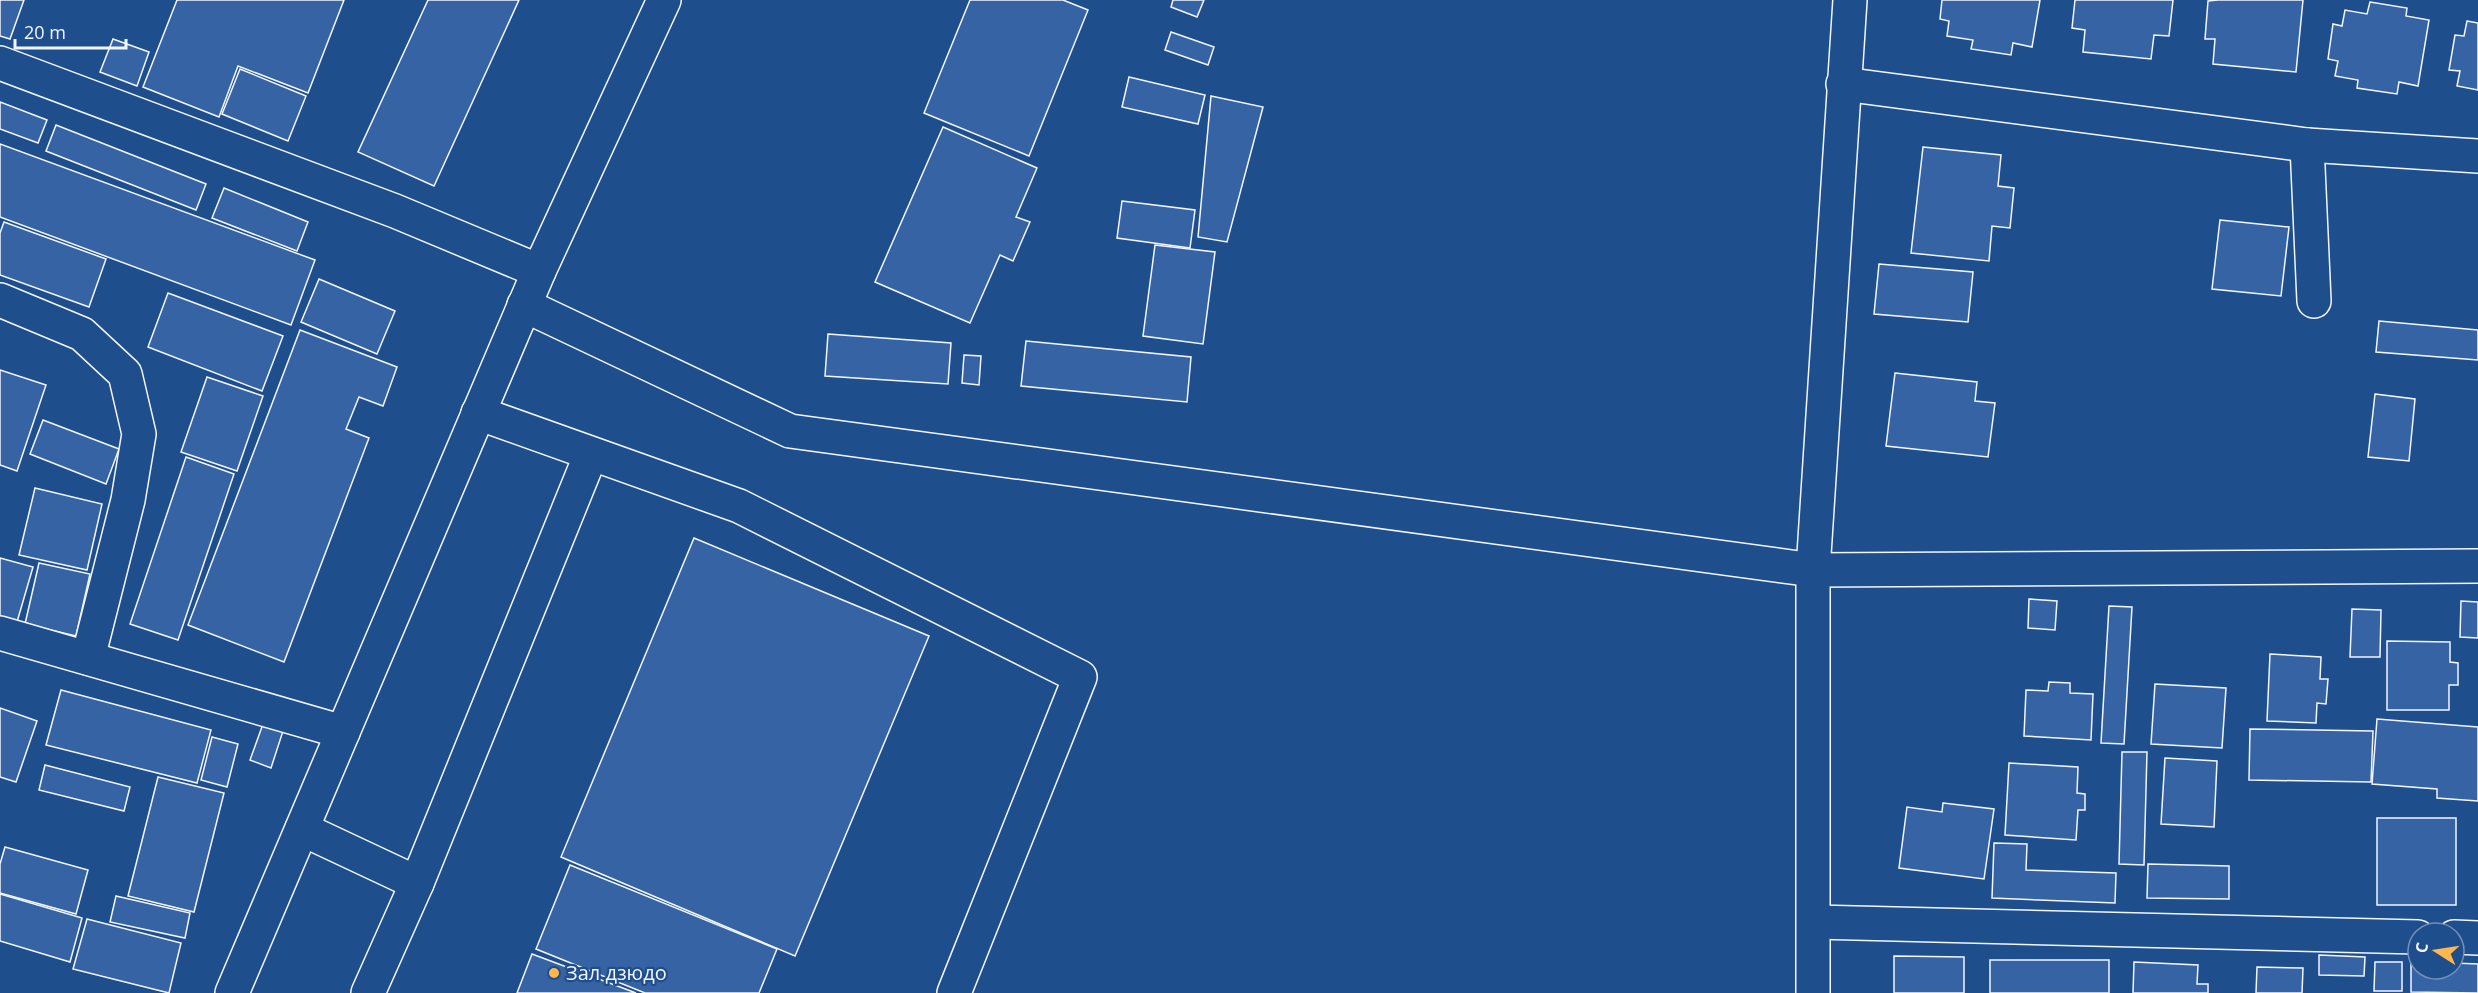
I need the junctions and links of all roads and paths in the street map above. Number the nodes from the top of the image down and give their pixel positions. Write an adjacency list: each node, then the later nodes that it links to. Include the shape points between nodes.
1 (664, 0): 7 (street)
2 (1850, 0): 4 (street)
3 (0, 63): 7 (street, via 395,211)
4 (1843, 84): 5 (street); 14 (street)
5 (2307, 145): 6 (street); 9 (street)
6 (2478, 156)
7 (539, 271): 10 (street)
8 (0, 300): 16 (street, via 82,334 125,374 139,434 128,500)
9 (2314, 301)
10 (524, 305): 11 (street); 14 (street, via 790,431)
11 (478, 413): 12 (street); 17 (street)
12 (591, 454): 19 (street); 24 (street, via 739,506 1080,677)
13 (2478, 566): 14 (street)
14 (1813, 570): 20 (street)
15 (0, 633): 16 (street)
16 (88, 658): 17 (street)
17 (343, 732): 18 (street)
18 (302, 829): 19 (street); 22 (street)
19 (417, 883): 23 (street)
20 (1815, 922): 21 (street); 25 (street)
21 (2406, 937)
22 (232, 993)
23 (368, 993)
24 (954, 993)
25 (1813, 993)

